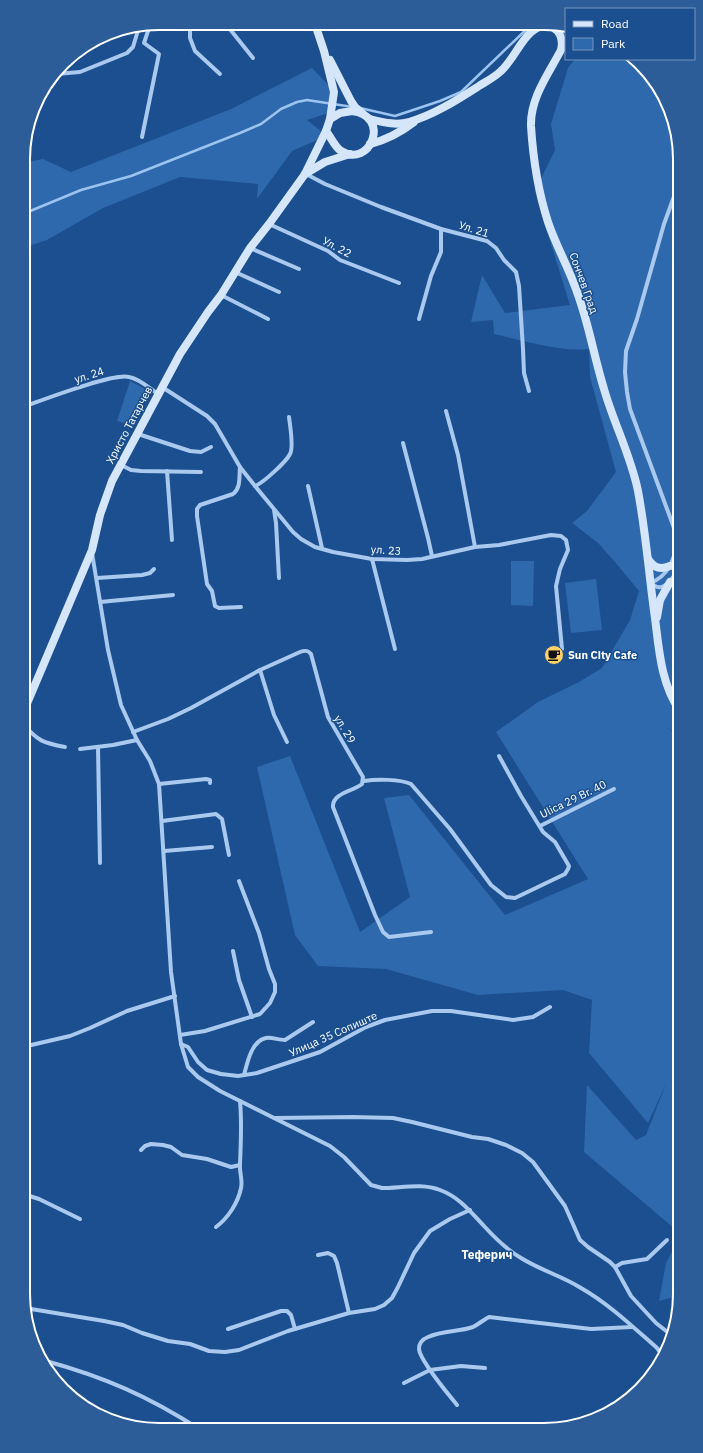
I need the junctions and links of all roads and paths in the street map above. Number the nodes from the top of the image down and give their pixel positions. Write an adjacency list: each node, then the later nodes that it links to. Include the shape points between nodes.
1 (190, 30): 11 (street, via 194,51)
2 (231, 30): 9 (street)
3 (317, 30): 8 (main road)
4 (534, 30): 14 (main road, via 495,77 438,111)
5 (148, 31): 16 (street, via 144,42 159,54)
6 (557, 31): 53 (main road, Сончев Град, via 563,44 535,99 532,111 531,124 539,186 548,222 577,292 604,390 635,474)
7 (138, 32): 10 (street, via 133,47 127,53 80,72)
8 (324, 51): 12 (main road, via 354,107); 13 (main road, via 334,92)
9 (254, 58)
10 (63, 73)
11 (220, 74)
12 (367, 117): 13 (main road, via 352,111 340,113); 14 (main road, via 386,123); 17 (main road, via 374,129)
13 (330, 119): 15 (main road)
14 (417, 119): 17 (main road, via 381,142)
15 (326, 131): 18 (main road, via 337,148); 19 (main road, Христо Татарчев)
16 (142, 137)
17 (370, 144): 18 (main road, via 360,153)
18 (351, 154): 19 (main road, Христо Татарчев, via 325,162)
19 (305, 174): 21 (main road, Христо Татарчев); 22 (street, Ул. 21)
20 (673, 199): 46 (street, via 624,362 630,409)
21 (269, 224): 23 (main road, Христо Татарчев); 26 (street, Ул. 22, via 340,260)
22 (441, 229): 30 (street, via 441,252 431,276); 32 (street, Ул. 21, via 487,240 516,272 520,294 524,373)
23 (250, 248): 24 (street); 25 (main road, Христо Татарчев)
24 (299, 269)
25 (235, 272): 27 (street); 28 (main road, Христо Татарчев)
26 (399, 283)
27 (279, 292)
28 (222, 295): 29 (street); 31 (main road, Христо Татарчев, via 186,344)
29 (268, 319)
30 (419, 319)
31 (160, 391): 33 (street, ул. 24, via 131,377 120,376); 36 (main road, Христо Татарчев); 40 (street, ул. 23, via 207,416 215,424)
32 (529, 391)
33 (30, 405)
34 (446, 411): 48 (street, via 458,455)
35 (289, 417): 43 (street, via 292,447 290,454 264,482)
36 (138, 434): 38 (street, via 190,451 202,452); 39 (main road, Христо Татарчев)
37 (403, 443): 51 (street)
38 (211, 447)
39 (121, 465): 41 (street, via 131,470); 50 (main road, Христо Татарчев, via 106,496)
40 (240, 467): 43 (street, ул. 23); 64 (street, via 236,492 200,505 197,516 207,584 212,591 215,606)
41 (167, 471): 42 (street); 47 (street)
42 (201, 472)
43 (255, 486): 45 (street, ул. 23)
44 (308, 486): 49 (street)
45 (273, 507): 49 (street, ул. 23, via 301,539); 58 (street)
46 (673, 524)
47 (172, 540)
48 (475, 547): 51 (street, ул. 23); 66 (street, ул. 23, via 550,535 561,536 566,540 568,550 556,586)
49 (322, 548): 52 (street, ул. 23)
50 (92, 550): 57 (street); 69 (main road, Христо Татарчев)
51 (432, 556): 52 (street, ул. 23, via 407,560)
52 (372, 558): 67 (street)
53 (648, 559): 55 (main road, via 659,568); 61 (main road, Сончев Град)
54 (673, 559): 55 (street)
55 (670, 566): 61 (street, via 656,581)
56 (154, 569): 57 (street, via 146,574)
57 (96, 578): 63 (street)
58 (279, 578)
59 (673, 578): 60 (street)
60 (670, 582): 61 (street, via 658,587); 65 (main road, via 660,600)
61 (650, 583): 65 (main road, Сончев Град)
62 (173, 595): 63 (street)
63 (100, 602): 72 (street, via 120,698)
64 (241, 606)
65 (656, 626): 70 (main road, via 658,648 667,685)
66 (562, 649)
67 (395, 650)
68 (260, 670): 72 (street, ул. 29, via 191,708); 74 (street, via 274,715); 79 (street, ул. 29, via 305,650 309,651 328,717 360,769)
69 (30, 696)
70 (673, 697)
71 (30, 732): 76 (street, via 41,741)
72 (133, 732): 73 (street)
73 (137, 740): 75 (street); 81 (street, via 150,760)
74 (287, 742)
75 (98, 747): 77 (street); 88 (street)
76 (65, 748)
77 (80, 749)
78 (500, 756): 84 (street)
79 (364, 781): 84 (street, via 411,784 450,829 491,885 506,897 515,898 527,893 565,874 568,869 569,866 555,842); 90 (street, via 360,786 337,797 333,801 333,807 375,915 383,932 389,937)
80 (210, 783): 81 (street, via 206,778)
81 (159, 784): 83 (street)
82 (614, 789): 84 (street, Ulica 29 Br. 40)
83 (162, 822): 86 (street); 87 (street, via 216,814 222,819)
84 (540, 826)
85 (212, 846): 86 (street)
86 (164, 851): 92 (street, via 171,972)
87 (229, 855)
88 (100, 863)
89 (239, 881): 94 (street, via 275,984 275,992 270,1003 260,1014)
90 (431, 932)
91 (233, 951): 94 (street, via 239,980)
92 (175, 996): 96 (street); 98 (street, via 127,1011 70,1036)
93 (550, 1007): 99 (street, Улица 35 Сопиште, via 533,1017 513,1020 451,1011 432,1011 385,1020 366,1027 320,1052)
94 (252, 1017): 96 (street, via 205,1031)
95 (313, 1022): 99 (street, via 285,1040 261,1040 249,1058)
96 (180, 1035): 97 (street)
97 (181, 1044): 99 (street, Улица 35 Сопиште, via 188,1046 198,1062 207,1070); 100 (street, via 190,1071)
98 (30, 1045)
99 (244, 1076)
100 (240, 1101): 101 (street); 103 (street)
101 (273, 1118): 105 (street, via 337,1151 375,1187 429,1187 461,1202); 110 (street, via 393,1118 506,1145 533,1162 566,1206 580,1240)
102 (141, 1150): 103 (street, via 151,1144 163,1145 182,1155 207,1159 231,1167)
103 (240, 1165): 107 (street, via 241,1188 238,1197 228,1216)
104 (30, 1196): 106 (street)
105 (470, 1210): 112 (street, via 430,1231 414,1253 392,1298 384,1305); 113 (street, via 491,1234 521,1258 580,1287 603,1302)
106 (80, 1218)
107 (216, 1227)
108 (667, 1240): 110 (street, via 647,1259 622,1263)
109 (318, 1255): 112 (street, via 328,1253 334,1256)
110 (615, 1267): 116 (street, via 631,1296)
111 (31, 1309): 115 (street, via 124,1325 168,1341 217,1352 239,1350)
112 (350, 1313): 115 (street)
113 (632, 1327): 117 (street); 120 (street, via 591,1329 489,1317 480,1324 436,1334 421,1341 419,1349)
114 (228, 1329): 115 (street, via 281,1311 287,1311 291,1315)
115 (295, 1329)
116 (667, 1332)
117 (660, 1352)
118 (50, 1362): 123 (street, via 110,1381 156,1403)
119 (485, 1368): 120 (street, via 461,1366)
120 (430, 1370): 121 (street); 122 (street)
121 (404, 1383)
122 (457, 1405)
123 (188, 1423)

